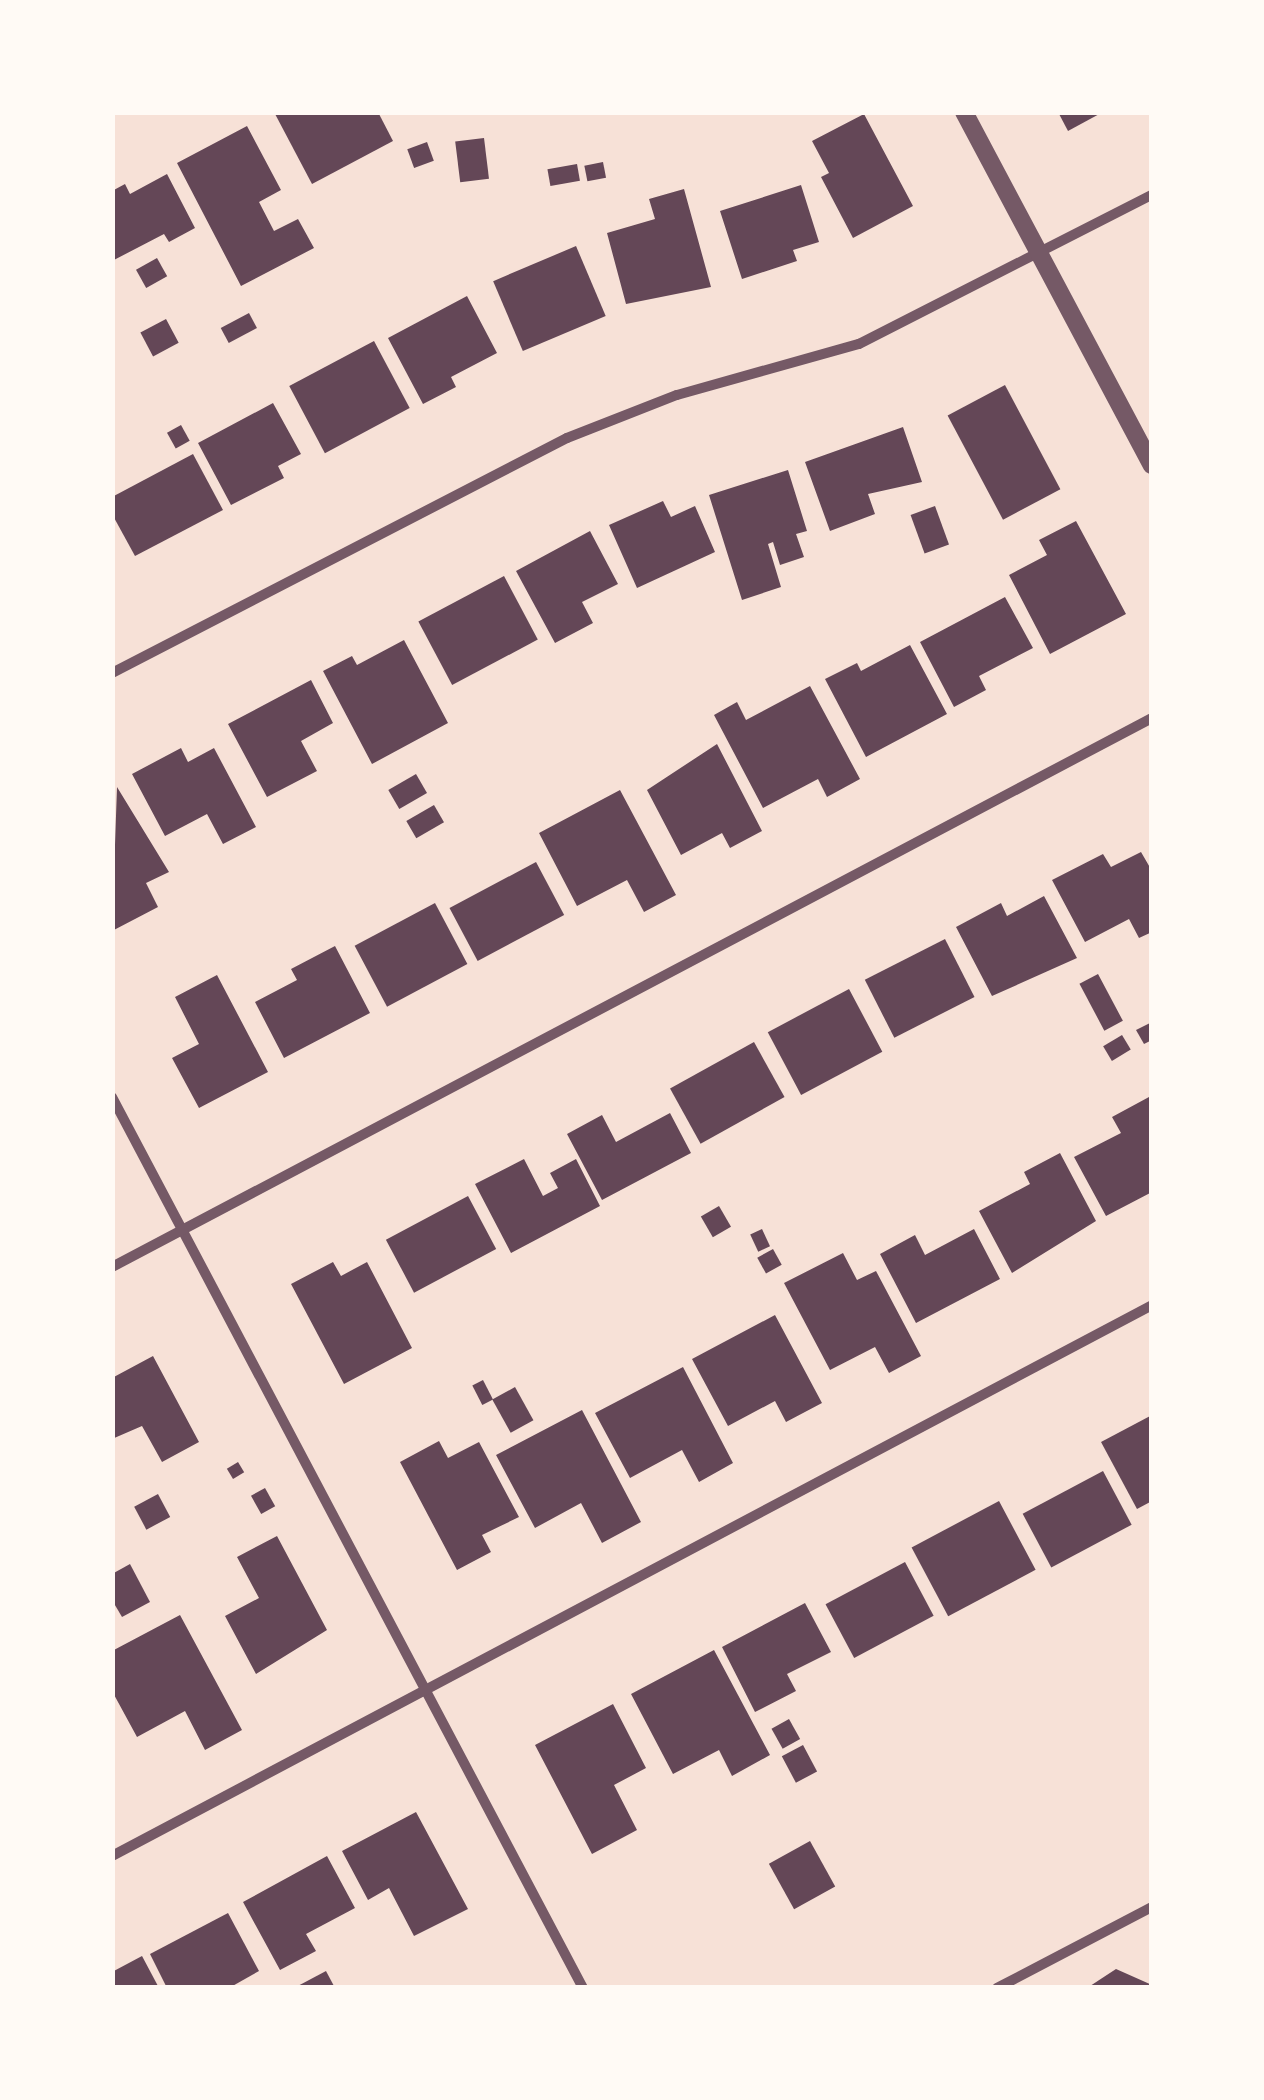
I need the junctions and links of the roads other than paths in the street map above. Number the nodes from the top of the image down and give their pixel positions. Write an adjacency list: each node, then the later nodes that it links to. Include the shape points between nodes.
1 (964, 112): 3 (street)
2 (1152, 195): 3 (street)
3 (1040, 254): 4 (street); 5 (street, via 858,344 677,395 566,438)
4 (1152, 465)
5 (112, 673)
6 (1152, 718): 8 (street)
7 (112, 1097): 8 (street)
8 (182, 1230): 9 (street); 11 (street)
9 (112, 1268)
10 (1152, 1305): 11 (street)
11 (422, 1690): 12 (street); 14 (street)
12 (112, 1856)
13 (1152, 1907): 15 (street)
14 (583, 1988)
15 (997, 1988)

